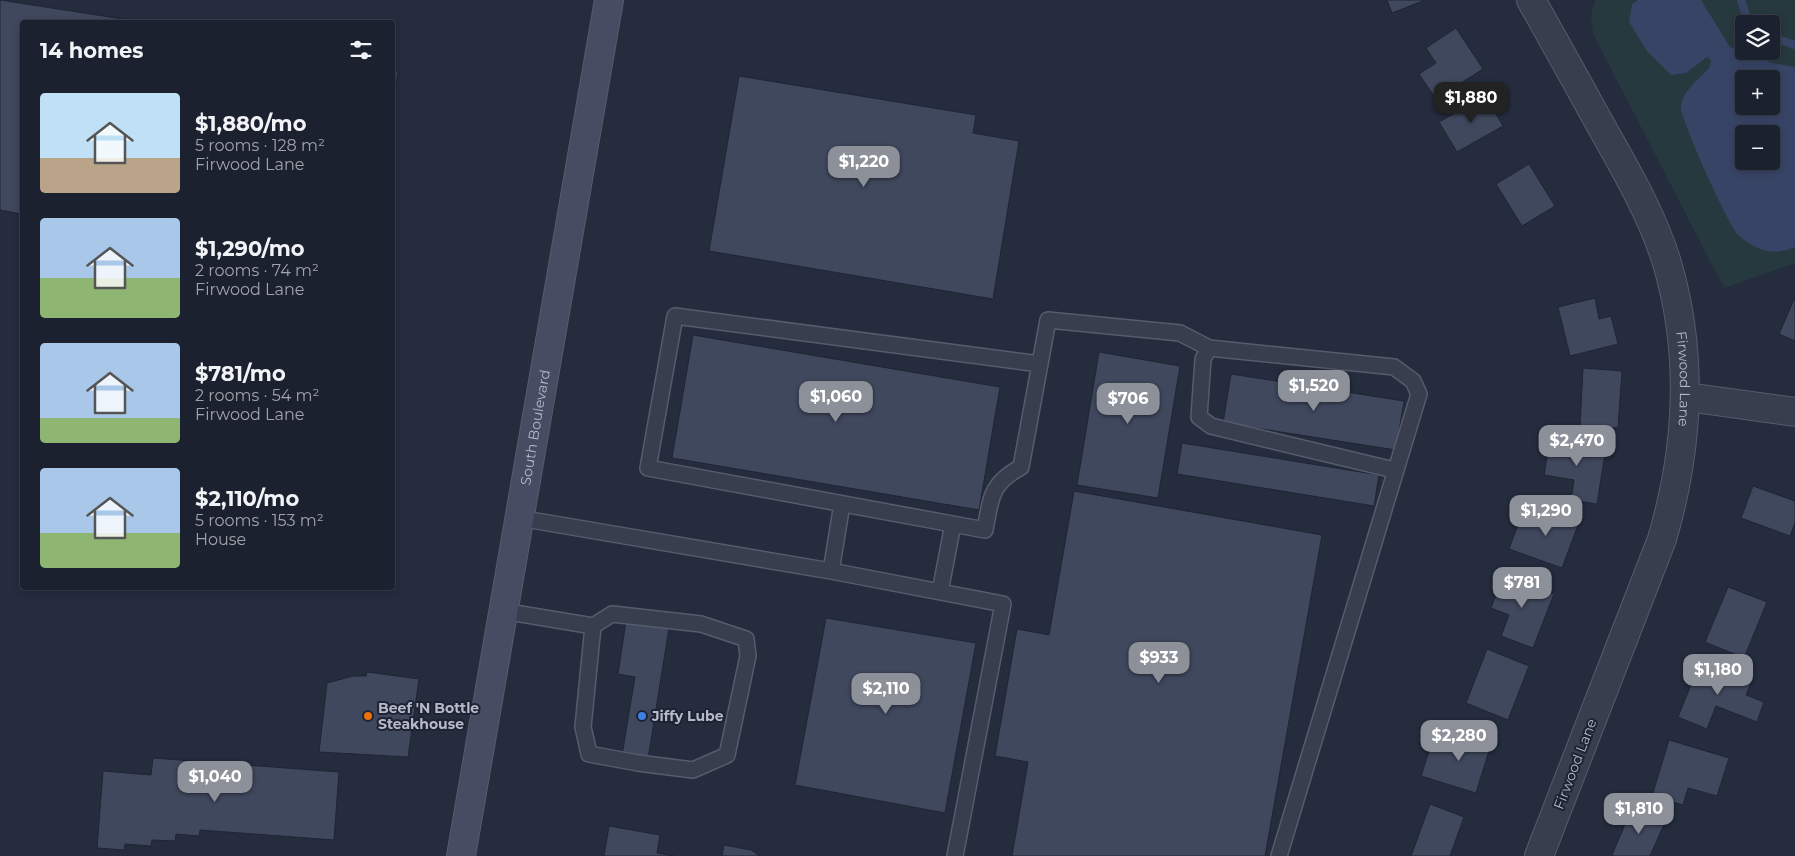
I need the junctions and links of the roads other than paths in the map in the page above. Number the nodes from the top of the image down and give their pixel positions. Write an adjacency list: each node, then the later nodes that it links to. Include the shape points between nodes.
1 (610, 0): 9 (main road, South Boulevard)
2 (1531, 0): 5 (street, Firwood Lane, via 1632,181 1657,234 1680,322)
3 (1209, 348): 4 (lane, via 1180,333 1048,320); 7 (lane, via 1203,359 1199,417 1211,426); 7 (lane, via 1394,367 1413,381 1419,394)
4 (1040, 364): 8 (lane, via 675,316 648,468); 10 (lane, via 1021,467 1005,476 992,492 985,530)
5 (1687, 397): 6 (street); 18 (street, Firwood Lane, via 1683,449 1662,539)
6 (1795, 412)
7 (1394, 470): 17 (lane)
8 (842, 504): 10 (lane); 11 (lane)
9 (519, 518): 11 (lane); 13 (main road, South Boulevard)
10 (953, 524): 12 (lane)
11 (831, 571): 12 (lane)
12 (940, 592): 16 (lane, via 1003,604)
13 (503, 612): 14 (lane); 15 (main road, South Boulevard)
14 (593, 626): 14 (lane, via 612,614 701,624 746,638 748,656 727,754 693,770 589,754 583,727)
15 (461, 856)
16 (956, 856)
17 (1279, 856)
18 (1539, 856)

